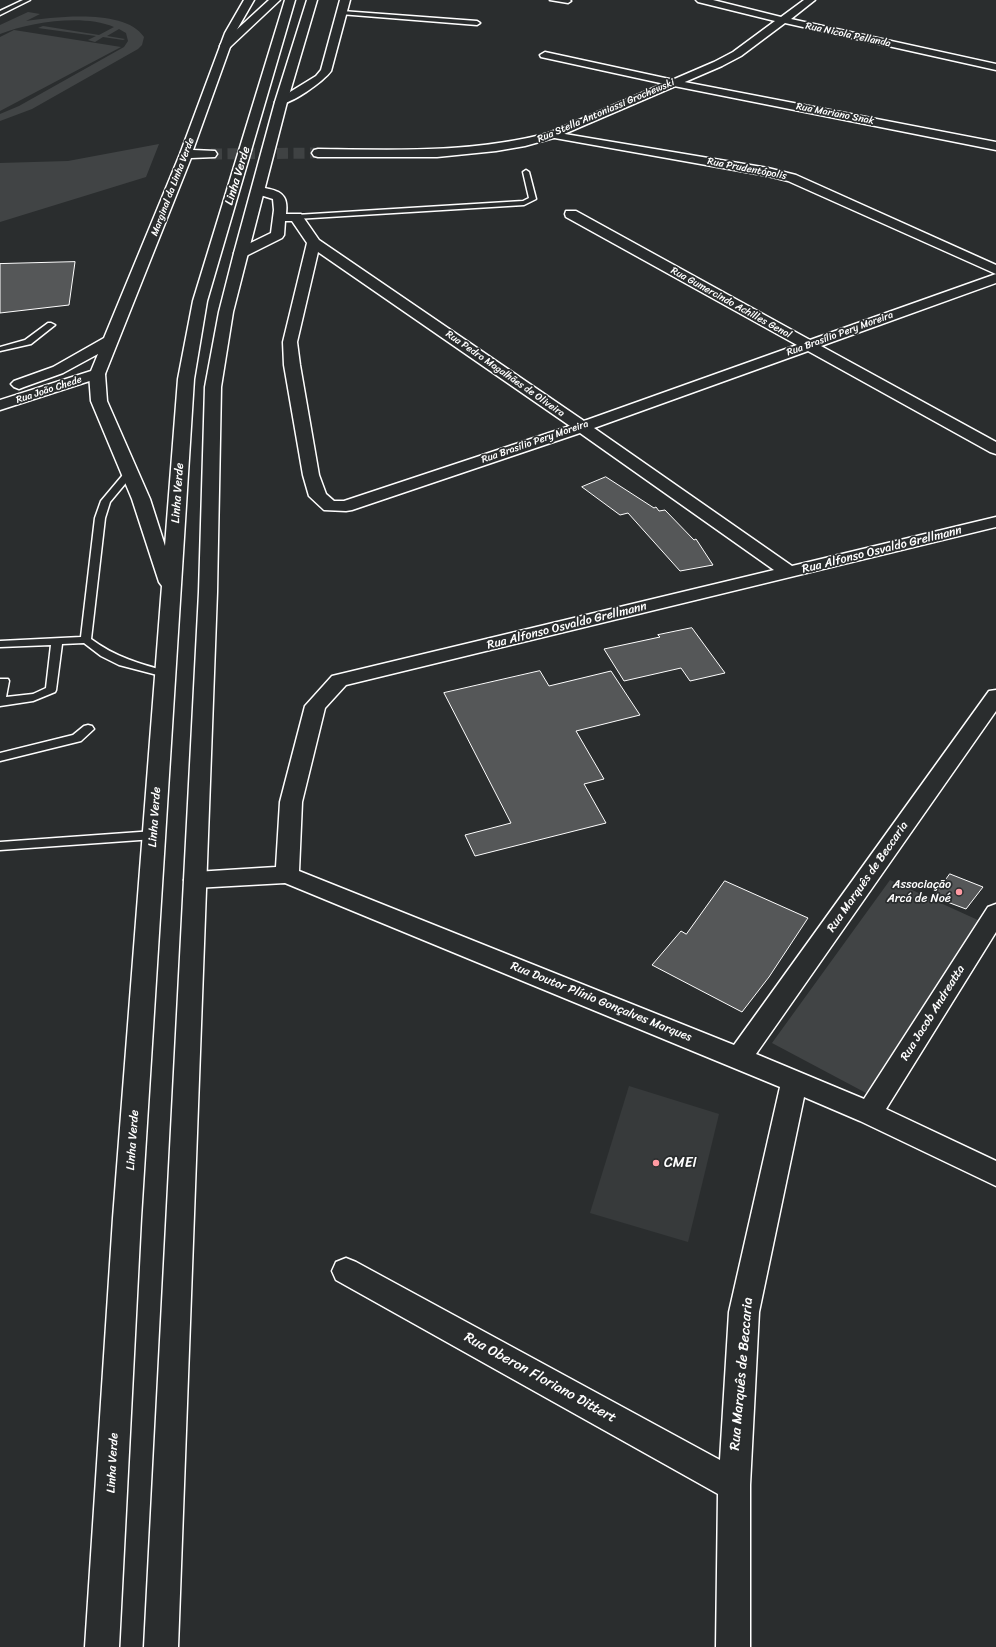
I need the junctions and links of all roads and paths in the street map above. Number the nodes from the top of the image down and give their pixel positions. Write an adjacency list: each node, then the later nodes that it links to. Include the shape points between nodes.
1 (27, 0): 12 (lane)
2 (249, 0): 15 (main road, Marginal da Linha Verde)
3 (276, 0): 15 (main road)
4 (290, 0): 46 (main road, Linha Verde, via 194,326 186,379)
5 (312, 0): 19 (main road, Linha Verde)
6 (345, 0): 11 (main road)
7 (553, 0): 10 (lane)
8 (701, 0): 13 (main road, Rua Nicola Pellanda)
9 (810, 0): 13 (main road, Rua Stella Antoniassi Grochewski)
10 (568, 1)
11 (342, 12): 14 (lane); 19 (main road, via 326,71 320,78)
12 (0, 13)
13 (783, 20): 17 (main road, Rua Nicola Pellanda); 18 (main road, Rua Stella Antoniassi Grochewski, via 737,54)
14 (477, 23)
15 (224, 46): 23 (main road, Marginal da Linha Verde)
16 (545, 55): 18 (main road, Rua Mariano Snak)
17 (996, 67)
18 (674, 83): 20 (main road, Rua Stella Antoniassi Grochewski); 21 (main road, Rua Mariano Snak)
19 (281, 102): 26 (main road, Linha Verde)
20 (553, 135): 22 (main road, Rua Stella Antoniassi Grochewski, via 526,143 455,152); 32 (main road, Rua Prudentópolis, via 792,178)
21 (996, 146)
22 (318, 153)
23 (186, 154): 24 (main road); 35 (main road, Marginal da Linha Verde)
24 (211, 154)
25 (526, 172): 28 (lane, via 533,199 524,203)
26 (258, 190): 29 (main road, via 278,196); 31 (main road, Linha Verde)
27 (572, 214): 36 (main road, Rua Gumercindo Achilles Genol)
28 (296, 217): 29 (main road); 30 (main road, Rua Pedro Magalhães de Oliveira)
29 (280, 218): 31 (main road, via 276,235)
30 (314, 243): 41 (main road, Rua Pedro Magalhães de Oliveira); 41 (main road, Rua Brasílio Pery Moreira, via 290,342 312,475 318,496 330,506 346,506)
31 (241, 253): 59 (main road, Linha Verde, via 225,318 213,388 208,592)
32 (996, 270)
33 (996, 278): 36 (main road, Rua Brasílio Pery Moreira)
34 (51, 325): 37 (lane, via 28,342)
35 (111, 340): 38 (main road, Marginal da Linha Verde); 39 (main road, Rua João Chede, via 58,370)
36 (809, 346): 41 (main road, Rua Brasílio Pery Moreira); 42 (main road, Rua Gumercindo Achilles Genol)
37 (0, 349)
38 (97, 374): 40 (main road, Rua João Chede); 43 (main road, via 99,401)
39 (8, 387)
40 (0, 405)
41 (582, 427): 45 (main road, Rua Pedro Magalhães de Oliveira)
42 (996, 449)
43 (130, 472): 46 (main road); 47 (lane, via 106,501 100,518)
44 (996, 522): 45 (main road, Rua Alfonso Osvaldo Grellmann)
45 (789, 572): 58 (main road, Rua Alfonso Osvaldo Grellmann, via 340,680 315,706 291,802)
46 (171, 592): 50 (main road, Linha Verde)
47 (86, 640): 48 (lane); 50 (lane, via 100,652 120,662)
48 (57, 642): 49 (lane); 53 (lane, via 51,690 44,695)
49 (0, 644)
50 (166, 674): 56 (main road, Linha Verde)
51 (4, 681): 53 (lane)
52 (996, 696): 61 (main road, Rua Marquês de Beccaria)
53 (0, 702)
54 (88, 730): 55 (lane, via 77,738)
55 (0, 757)
56 (154, 835): 57 (lane); 67 (main road, Linha Verde, via 127,1218)
57 (0, 846)
58 (287, 875): 59 (main road, Rua Doutor Plínio Gonçalves Marques); 61 (main road, Rua Doutor Plínio Gonçalves Marques)
59 (195, 880): 68 (main road, Linha Verde)
60 (996, 913): 63 (main road, Rua Jacob Andreatta)
61 (739, 1058): 62 (main road, Rua Doutor Plínio Gonçalves Marques)
62 (794, 1081): 63 (main road, Rua Doutor Plínio Gonçalves Marques); 66 (main road, Rua Marquês de Beccaria, via 744,1312)
63 (869, 1114): 64 (main road, Rua Doutor Plínio Gonçalves Marques)
64 (996, 1174)
65 (346, 1271): 66 (main road, Rua Oberon Floriano Dittert)
66 (734, 1485): 69 (main road, Rua Marquês de Beccaria)
67 (102, 1647)
68 (161, 1647)
69 (732, 1647)

